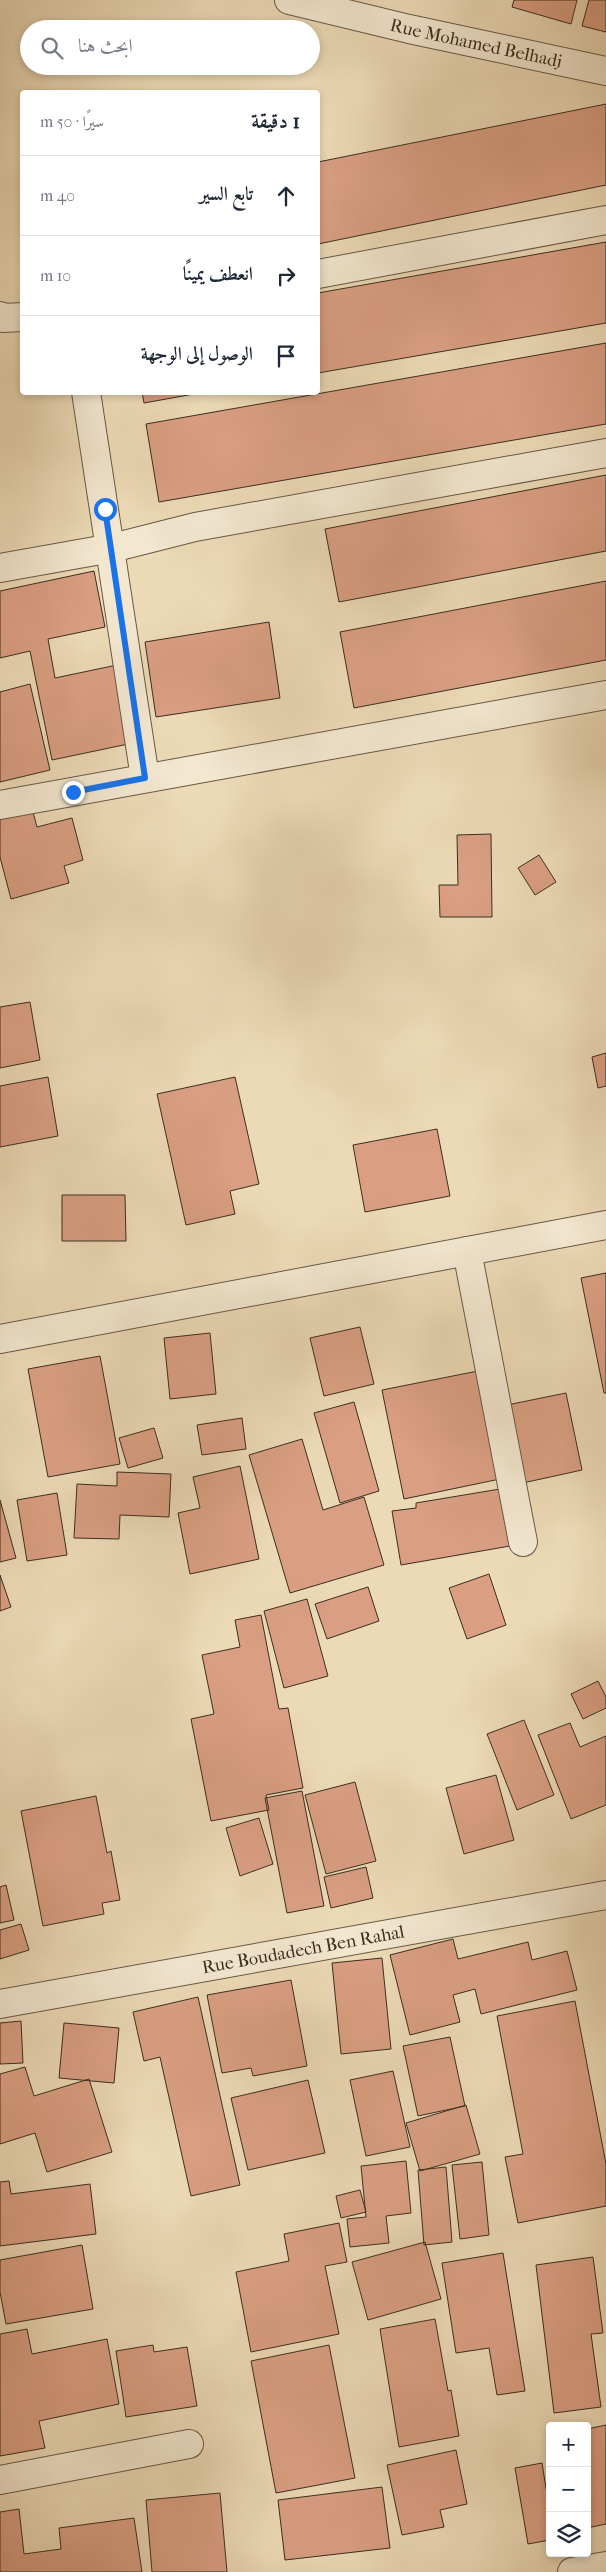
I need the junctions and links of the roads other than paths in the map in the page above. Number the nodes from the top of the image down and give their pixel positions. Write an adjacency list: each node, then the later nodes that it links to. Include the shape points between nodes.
1 (289, 0): 2 (street, Rue Mohamed Belhadj)
2 (606, 71)
3 (606, 220): 4 (street)
4 (320, 274)
5 (0, 316): 6 (street)
6 (20, 317)
7 (86, 395): 9 (street)
8 (606, 453): 9 (street, via 195,528)
9 (112, 548): 10 (street); 12 (street)
10 (0, 568)
11 (606, 695): 12 (street)
12 (145, 778): 13 (street)
13 (0, 805)
14 (606, 1225): 15 (street)
15 (467, 1251): 16 (street); 17 (street)
16 (0, 1339)
17 (523, 1542)
18 (606, 1895): 19 (street, Rue Boudadech Ben Rahal)
19 (0, 2004)
20 (189, 2444): 21 (street)
21 (0, 2480)
22 (606, 2566): 23 (street)
23 (572, 2572)

